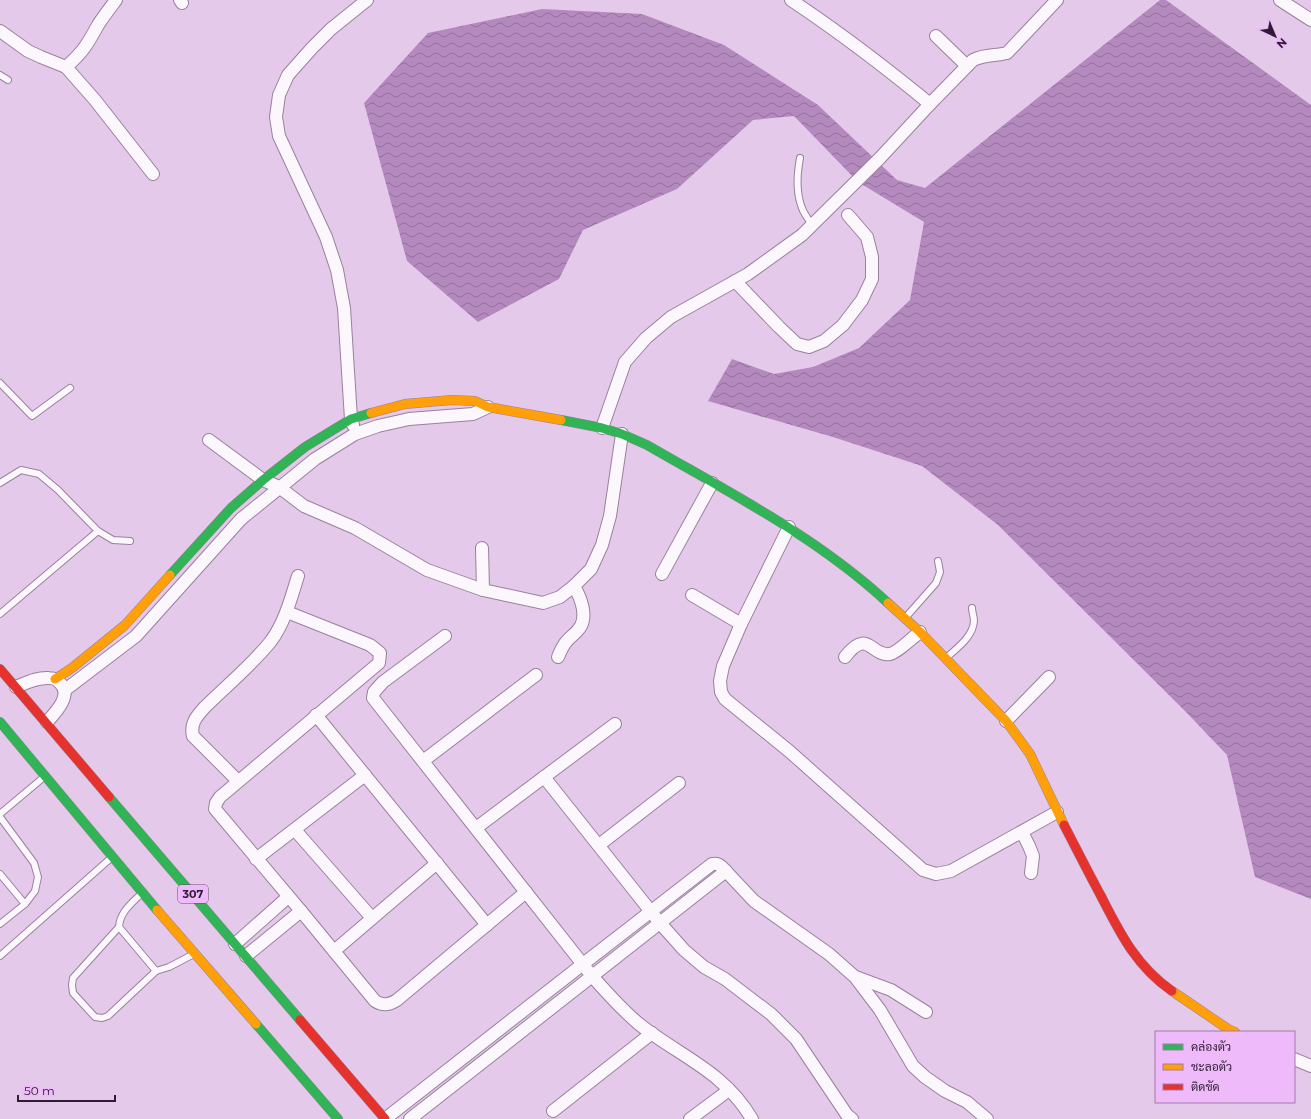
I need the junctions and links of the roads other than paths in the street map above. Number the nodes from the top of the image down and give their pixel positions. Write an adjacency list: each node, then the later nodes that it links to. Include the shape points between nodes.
1 (116, 0): 10 (street, via 98,24 87,47)
2 (367, 0): 22 (street, via 331,29 288,75 279,95 276,117 279,136 326,237 337,270 344,308)
3 (791, 0): 13 (street, via 866,53)
4 (1057, 0): 9 (street, via 1007,53 982,56)
5 (1280, 0): 6 (street)
6 (1311, 20)
7 (0, 31): 10 (street, via 28,51)
8 (936, 36): 9 (street)
9 (967, 66): 13 (street)
10 (66, 67): 15 (street)
11 (0, 75): 12 (lane)
12 (8, 80)
13 (930, 104): 17 (street)
14 (800, 158): 17 (lane, via 797,173 799,194 802,208)
15 (153, 174)
16 (848, 215): 18 (street, via 867,237 872,257 872,279 862,300 843,325 824,341 810,347 797,344)
17 (812, 225): 18 (street, via 802,235)
18 (735, 282): 23 (street, via 671,317 646,338 625,362)
19 (0, 383): 20 (lane, via 32,416)
20 (70, 388)
21 (488, 407): 22 (street, via 475,401 431,401 405,404); 23 (street); 24 (street, via 473,414 409,419)
22 (351, 419): 24 (street); 27 (street, via 306,447)
23 (602, 428): 25 (street)
24 (356, 434): 30 (street, via 315,459)
25 (622, 434): 29 (street); 38 (street, via 610,516 602,545 591,569)
26 (209, 440): 27 (street)
27 (263, 480): 30 (street); 54 (street, via 231,508 125,626 72,668)
28 (0, 483): 32 (lane, via 21,470 39,474)
29 (712, 483): 31 (street); 36 (street)
30 (279, 487): 39 (street, via 304,506 355,528 427,570); 56 (street, via 241,519 136,636)
31 (789, 526): 44 (street, via 870,586); 45 (street)
32 (98, 531): 33 (lane, via 113,540); 43 (lane)
33 (130, 541)
34 (482, 548): 39 (street)
35 (938, 561): 44 (lane, via 940,572 936,583)
36 (662, 574)
37 (298, 576): 42 (street)
38 (574, 586): 39 (street, via 560,597 543,603); 48 (street, via 583,609 582,622 579,630 566,641)
39 (483, 590)
40 (692, 595): 45 (street)
41 (972, 608): 50 (lane, via 974,621 971,633)
42 (287, 612): 57 (street, via 370,645 380,653 379,663); 66 (street, via 272,640 204,708 191,729 193,736)
43 (0, 614)
44 (905, 619): 46 (street)
45 (741, 624): 73 (street, via 723,666 720,680 721,692 726,699 789,751 923,870 936,874 951,871)
46 (920, 632): 49 (street, via 892,654 884,655 872,646 859,644); 50 (street)
47 (445, 636): 62 (street, via 383,682 374,692 373,698)
48 (558, 657)
49 (845, 657)
50 (945, 659): 58 (street)
51 (0, 669): 55 (street, 307)
52 (536, 675): 62 (street)
53 (1049, 677): 58 (street)
54 (55, 678): 55 (street, via 37,679); 56 (street)
55 (16, 687): 60 (street, 307)
56 (65, 690): 60 (street, via 58,711)
57 (316, 715): 63 (street); 66 (street)
58 (1006, 721): 68 (street, via 1030,754)
59 (0, 722): 64 (street)
60 (46, 722): 92 (street, 307)
61 (615, 724): 65 (street)
62 (423, 761): 71 (street)
63 (365, 775): 72 (street); 77 (street)
64 (45, 776): 69 (lane); 75 (street)
65 (544, 777): 71 (street); 74 (street)
66 (238, 781): 76 (street, via 220,797 215,809)
67 (678, 783): 74 (street)
68 (1057, 812): 73 (street); 102 (street, via 1124,941 1141,963 1162,984)
69 (0, 814)
70 (0, 817): 84 (lane, via 34,862 38,877 35,891)
71 (476, 828): 82 (street)
72 (295, 830): 76 (street); 87 (street)
73 (1022, 832): 79 (street, via 1033,856)
74 (598, 845): 86 (street)
75 (112, 857): 81 (street); 95 (lane)
76 (256, 859): 83 (street)
77 (437, 863): 87 (street); 90 (street)
78 (722, 868): 86 (street, via 712,864); 88 (street); 100 (street, via 754,901 829,954)
79 (1031, 873)
80 (0, 874): 84 (lane)
81 (142, 892): 91 (lane, via 124,912); 94 (street)
82 (526, 892): 90 (street); 97 (street)
83 (288, 897): 85 (street); 92 (street)
84 (26, 904): 89 (lane)
85 (302, 911): 93 (street); 96 (street)
86 (652, 912): 88 (street); 97 (street)
87 (372, 918): 93 (street)
88 (660, 923): 99 (street); 113 (street, via 684,950 771,1014 796,1039)
89 (0, 924)
90 (488, 925): 93 (street, via 390,1004 383,1005 375,1001)
91 (119, 927): 98 (lane); 98 (lane, via 73,978 73,992 95,1016 102,1018 108,1016)
92 (235, 944): 96 (street, 307)
93 (334, 951)
94 (196, 954): 98 (lane); 108 (street)
95 (0, 956)
96 (246, 956): 109 (street, 307)
97 (582, 964): 99 (street); 109 (street)
98 (156, 971)
99 (592, 976): 103 (street, via 639,1024); 110 (street)
100 (855, 977): 101 (street, via 891,990); 114 (street, via 880,1010 913,1066 945,1091 967,1102)
101 (926, 1012)
102 (1233, 1031)
103 (652, 1033): 106 (street, via 708,1070); 107 (street)
104 (1295, 1058): 105 (street)
105 (1311, 1066)
106 (729, 1090): 111 (street); 112 (street)
107 (553, 1111)
108 (338, 1119)
109 (385, 1119)
110 (410, 1119)
111 (690, 1119)
112 (752, 1119)
113 (852, 1119)
114 (987, 1119)

